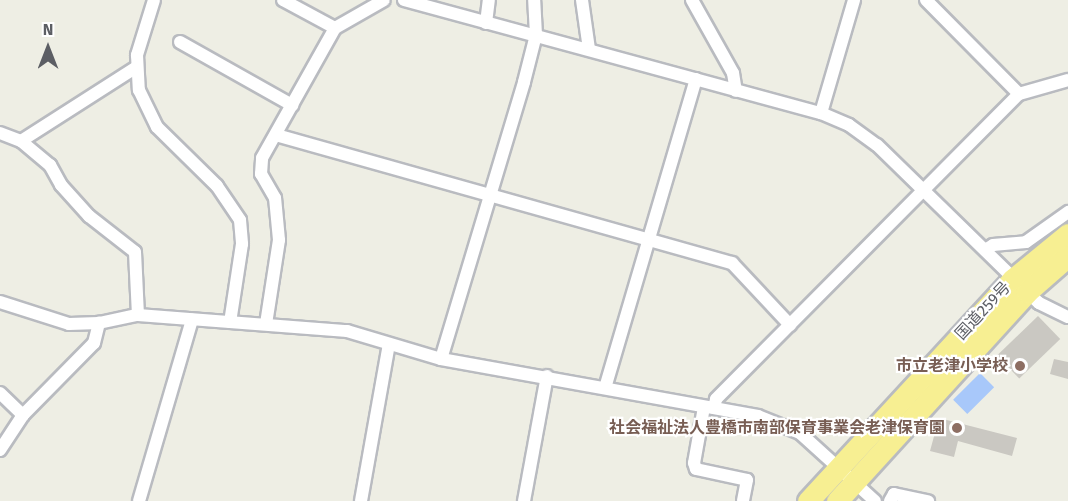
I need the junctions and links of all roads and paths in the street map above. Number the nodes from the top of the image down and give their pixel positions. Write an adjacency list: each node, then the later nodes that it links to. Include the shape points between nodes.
1 (154, 0): 16 (street)
2 (283, 0): 12 (street)
3 (384, 0): 12 (street)
4 (406, 0): 11 (street)
5 (489, 0): 11 (street)
6 (534, 0): 13 (street)
7 (582, 0): 15 (street)
8 (692, 0): 19 (street, via 733,72)
9 (854, 0): 22 (street)
10 (926, 0): 20 (street)
11 (486, 23): 13 (street)
12 (335, 28): 21 (street)
13 (536, 35): 15 (street); 27 (street)
14 (180, 42): 21 (street)
15 (589, 49): 17 (street)
16 (135, 68): 25 (street); 38 (street, via 144,107 157,128 217,186 240,220 242,244)
17 (696, 79): 19 (street); 30 (street)
18 (1068, 80): 20 (street)
19 (736, 91): 22 (street)
20 (1019, 94): 26 (street)
21 (292, 105): 24 (street)
22 (821, 113): 26 (street, via 849,125 877,145)
23 (0, 133): 25 (street)
24 (276, 135): 27 (street); 40 (street, via 262,158 261,174 274,198 279,240)
25 (21, 141): 35 (street, via 50,165 61,185 89,216 135,252)
26 (922, 190): 31 (street); 41 (street)
27 (490, 194): 30 (street); 43 (street)
28 (1068, 212): 31 (street, via 1026,242 993,245)
29 (1068, 234): 33 (highway, 国道259号)
30 (649, 237): 41 (street, via 732,263); 45 (street)
31 (985, 250): 33 (street)
32 (1068, 256): 33 (highway, 国道259号)
33 (1020, 285): 36 (street); 50 (highway, 国道259号); 51 (highway, 国道259号)
34 (1, 308): 39 (street, via 69,324)
35 (138, 315): 37 (street); 39 (street)
36 (1068, 317)
37 (192, 320): 38 (street); 52 (street)
38 (230, 322): 40 (street)
39 (99, 323): 48 (street, via 94,343)
40 (266, 324): 42 (street, via 347,331)
41 (790, 324): 47 (street)
42 (389, 344): 43 (street); 53 (street)
43 (441, 359): 44 (street)
44 (547, 376): 45 (street); 54 (street)
45 (605, 388): 47 (street)
46 (0, 393): 48 (street)
47 (709, 407): 50 (street, via 758,416 800,433); 55 (street, via 694,463 696,469 747,480)
48 (23, 414): 49 (street)
49 (0, 450)
50 (838, 467): 51 (street); 56 (highway, 国道259号)
51 (854, 482): 57 (highway, 国道259号); 58 (street)
52 (139, 501)
53 (361, 501)
54 (524, 501)
55 (743, 501)
56 (808, 501)
57 (837, 501)
58 (874, 501)
59 (890, 501): 60 (street, via 894,494)
60 (928, 501)

